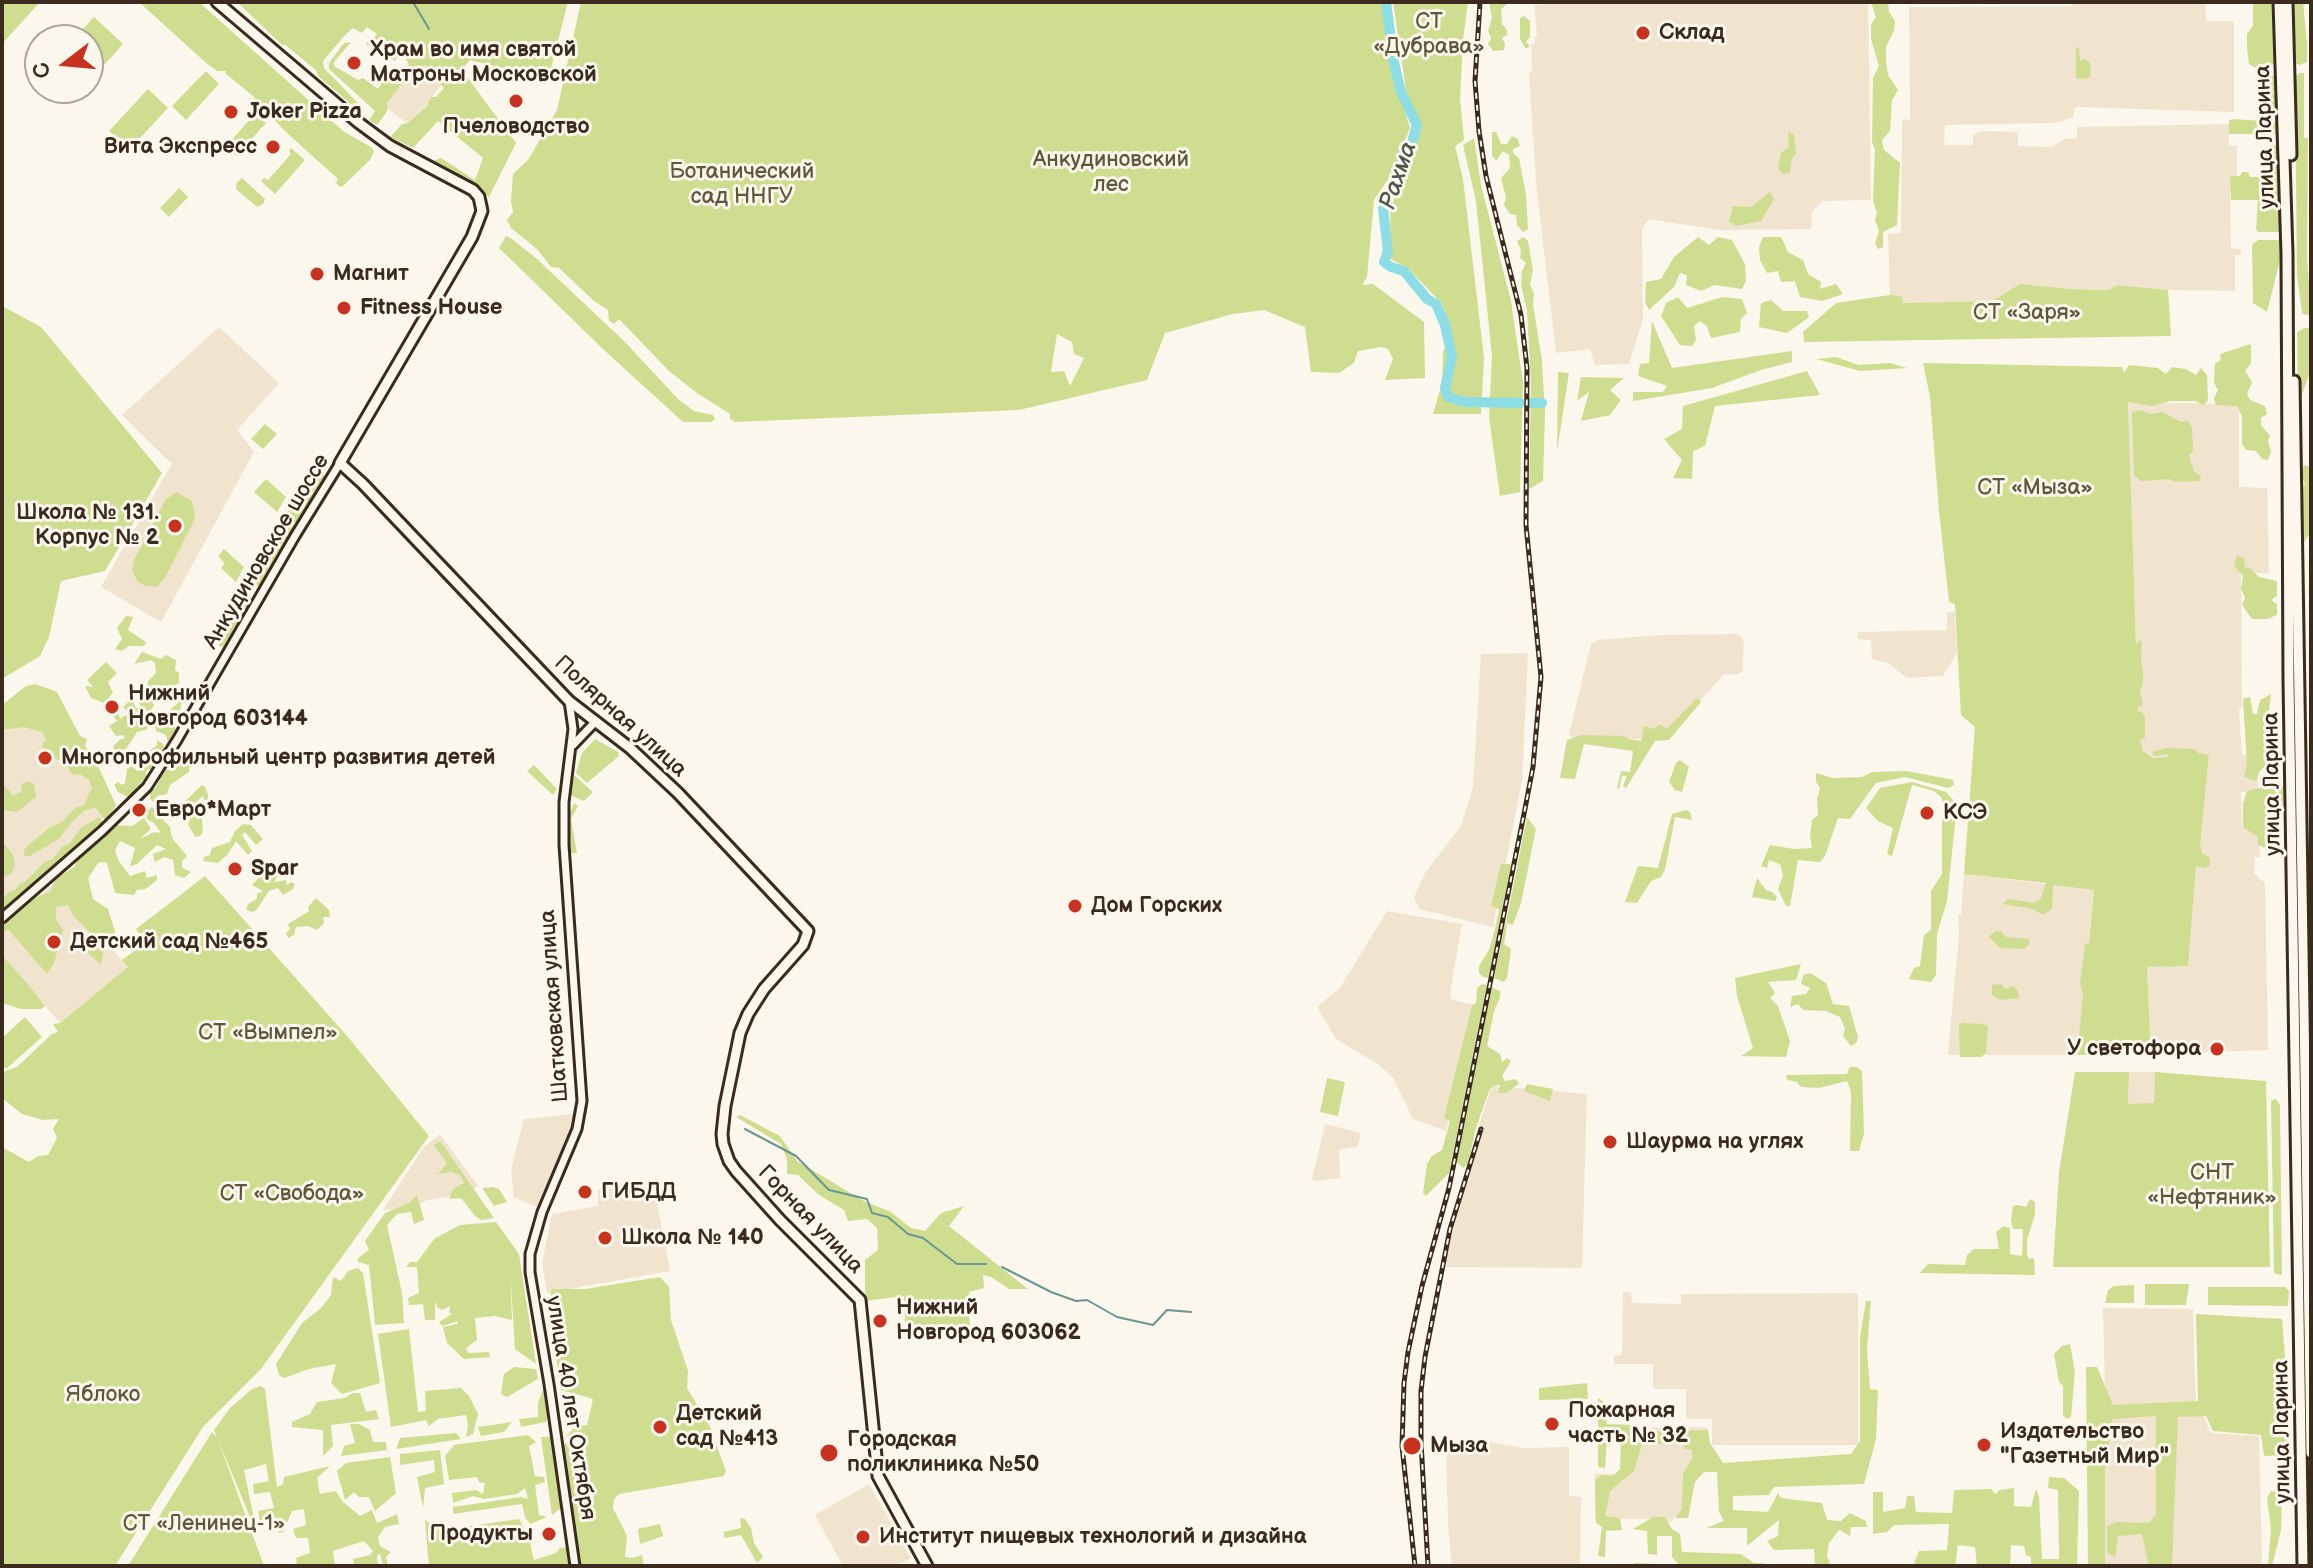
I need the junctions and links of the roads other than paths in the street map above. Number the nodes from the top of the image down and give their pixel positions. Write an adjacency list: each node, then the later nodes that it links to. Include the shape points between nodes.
1 (217, 2): 4 (main road, Анкудиновское шоссе, via 359,123 390,146 473,190 482,204 472,237)
2 (2279, 2): 14 (main road, улица Ларина, via 2287,245)
3 (2287, 2): 11 (main road, улица Ларина)
4 (340, 463): 5 (main road, Полярная улица); 8 (street, Анкудиновское шоссе, via 147,787)
5 (569, 701): 6 (main road, Полярная улица); 7 (street)
6 (596, 721): 7 (street); 9 (main road, Полярная улица, via 678,793)
7 (571, 747): 10 (street, Шатковская улица, via 564,845 582,1101 577,1129)
8 (2, 918)
9 (808, 931): 13 (main road, Горная улица, via 803,945 748,1014 722,1134 736,1171 860,1300 878,1476)
10 (530, 1254): 12 (street, улица 40 лет Октября)
11 (2311, 1453)
12 (575, 1566)
13 (927, 1566)
14 (2303, 1566)

